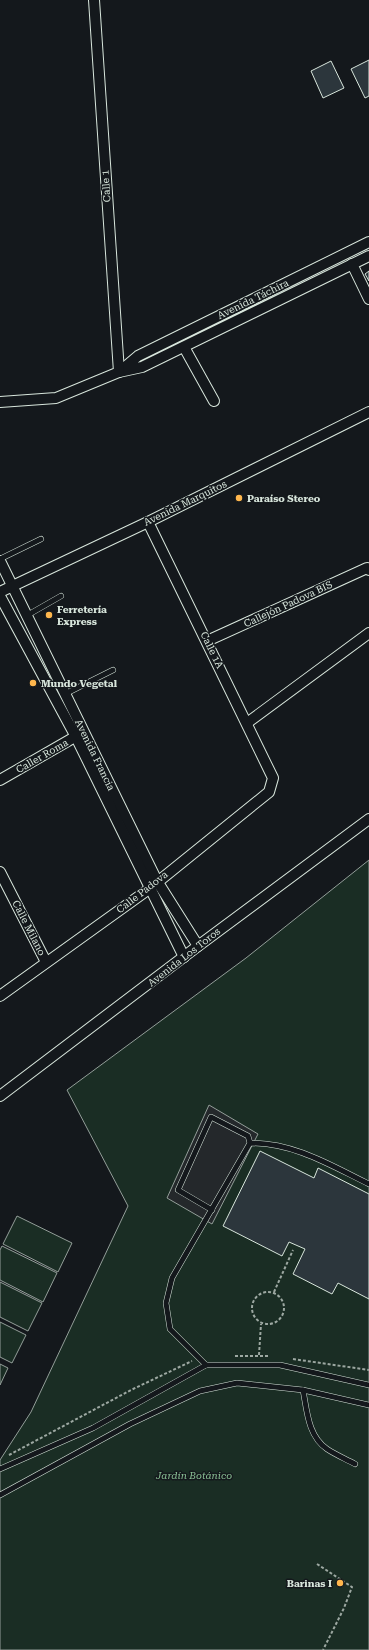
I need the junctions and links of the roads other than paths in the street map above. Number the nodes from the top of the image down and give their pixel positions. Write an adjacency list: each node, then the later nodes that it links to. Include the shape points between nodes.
1 (94, 0): 7 (street, Calle 1)
2 (369, 242): 7 (street, Avenida Táchira, via 138,356)
3 (369, 256): 4 (street)
4 (352, 264): 5 (street); 6 (street)
5 (369, 299)
6 (184, 347): 7 (street, via 142,367); 8 (street)
7 (119, 372): 9 (street, via 56,398)
8 (214, 401)
9 (0, 402)
10 (369, 412): 11 (street, Avenida Marquitos)
11 (148, 522): 15 (street, Avenida Marquitos); 21 (street, Calle 1A)
12 (41, 539): 13 (lane)
13 (0, 560): 15 (street, Avenida Francia)
14 (369, 570): 21 (street, Callejón Padova BIS, via 367,568)
15 (12, 586): 16 (street, Avenida Marquitos); 19 (street, Avenida Francia)
16 (0, 592)
17 (0, 596): 25 (street, Avenida Francia)
18 (61, 596): 19 (lane)
19 (26, 616): 23 (street, Avenida Francia)
20 (369, 632): 24 (street)
21 (207, 641): 24 (street, Calle 1A)
22 (113, 670): 23 (lane)
23 (65, 694): 25 (street, Avenida Francia)
24 (247, 723): 26 (street, Calle 1A)
25 (80, 735): 27 (street, Caller Roma); 30 (street, Avenida Francia); 31 (street, Avenida Francia)
26 (274, 778): 30 (street, Calle Padova, via 269,792)
27 (0, 780)
28 (369, 819): 32 (street, Avenida Los Toros)
29 (0, 872): 34 (street, Calle Milano)
30 (157, 881): 31 (street, Calle Padova); 32 (street, Avenida Francia)
31 (149, 889): 33 (street, Avenida Francia); 34 (street, Calle Padova)
32 (198, 946): 33 (street, Avenida Los Toros)
33 (184, 958): 36 (street, Avenida Los Toros)
34 (46, 962): 35 (street, Calle Padova)
35 (0, 996)
36 (0, 1096)
37 (250, 1143): 38 (lane, via 293,1148); 39 (lane); 39 (lane, via 248,1136 211,1117 178,1190)
38 (369, 1184)
39 (212, 1210): 40 (lane, via 172,1278 166,1303 170,1329)
40 (206, 1365): 41 (lane, via 280,1365); 45 (lane, via 93,1428)
41 (369, 1385)
42 (303, 1390): 43 (lane); 44 (lane, via 309,1424 315,1436 326,1449); 46 (lane, via 237,1383 200,1391 130,1424)
43 (369, 1405)
44 (355, 1464)
45 (0, 1469)
46 (2, 1494): 47 (lane)
47 (0, 1498)

